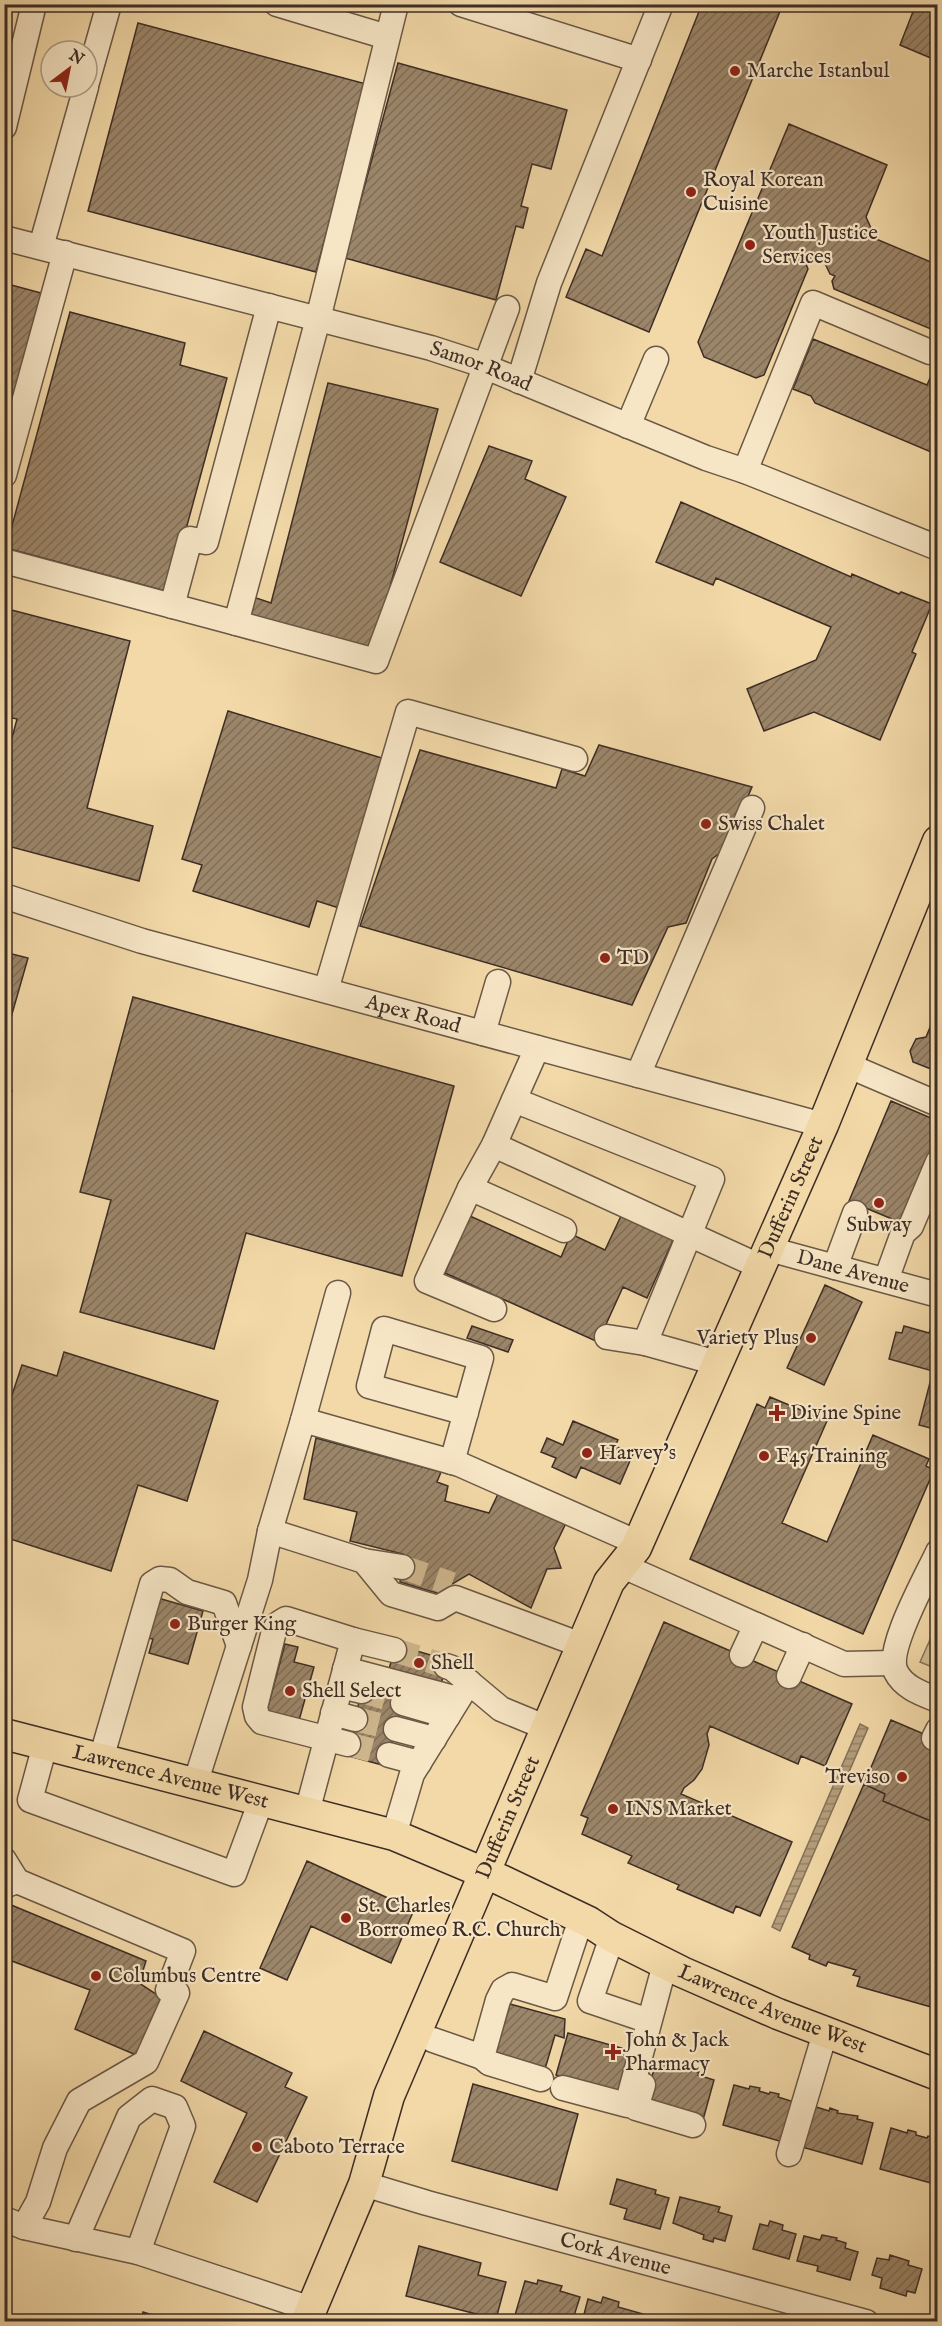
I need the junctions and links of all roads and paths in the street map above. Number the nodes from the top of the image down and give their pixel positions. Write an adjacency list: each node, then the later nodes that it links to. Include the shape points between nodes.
1 (34, 4): 11 (street)
2 (109, 4): 8 (street)
3 (277, 4): 7 (street)
4 (396, 4): 7 (street)
5 (461, 4): 9 (street)
6 (661, 4): 9 (street)
7 (387, 37): 17 (street)
8 (99, 39)
9 (639, 60): 21 (street, via 549,283)
10 (83, 99): 13 (street)
11 (4, 127)
12 (4, 237): 13 (street, Samor Road)
13 (41, 247): 14 (street, Samor Road)
14 (65, 253): 15 (street, Samor Road); 24 (street)
15 (269, 306): 17 (street, Samor Road); 27 (street, via 206,542 189,539)
16 (507, 308): 20 (street)
17 (318, 319): 20 (street, Samor Road, via 431,348); 28 (street)
18 (930, 352): 23 (street, via 813,303)
19 (656, 359): 22 (street)
20 (486, 367): 21 (street, Samor Road); 28 (street, via 376,661)
21 (519, 381): 22 (street, Samor Road)
22 (628, 426): 23 (street, Samor Road)
23 (746, 471): 25 (street, Samor Road)
24 (4, 475)
25 (938, 548)
26 (4, 561): 27 (street)
27 (172, 606): 28 (street)
28 (236, 623)
29 (575, 759): 34 (street, via 408,712)
30 (752, 808): 38 (street)
31 (938, 842): 37 (main road, Dufferin Street)
32 (4, 896): 34 (street, Apex Road, via 142,941)
33 (498, 982): 35 (street)
34 (326, 990): 35 (street, Apex Road)
35 (483, 1033): 36 (street, Apex Road)
36 (537, 1048): 38 (street, Apex Road); 39 (street)
37 (847, 1065): 40 (street); 41 (main road, Dufferin Street)
38 (638, 1074): 41 (street, Apex Road)
39 (514, 1100): 42 (street); 47 (street, via 712,1179)
40 (938, 1104)
41 (823, 1125): 48 (main road, Dufferin Street)
42 (494, 1145): 44 (street); 47 (street, Dane Avenue)
43 (938, 1161): 50 (street, via 911,1226 903,1233)
44 (470, 1188): 46 (street); 53 (street, via 428,1281)
45 (855, 1213): 49 (street)
46 (564, 1230)
47 (689, 1235): 48 (street, Dane Avenue); 55 (street)
48 (765, 1258): 49 (street, Dane Avenue); 56 (main road, Dufferin Street)
49 (835, 1266): 50 (street, Dane Avenue)
50 (886, 1281): 52 (street, Dane Avenue)
51 (338, 1293): 58 (street)
52 (938, 1295)
53 (494, 1309)
54 (607, 1337): 55 (street)
55 (645, 1343): 56 (street)
56 (717, 1363): 62 (main road, Dufferin Street)
57 (465, 1413): 57 (street, via 481,1359 384,1329 369,1386); 59 (street)
58 (303, 1420): 59 (street); 60 (street)
59 (452, 1462): 62 (street)
60 (270, 1531): 63 (street); 68 (street, via 260,1580)
61 (938, 1552): 72 (street, via 897,1640)
62 (636, 1554): 65 (street); 67 (main road, Dufferin Street, via 609,1582); 95 (main road, Dufferin Street, via 629,1588)
63 (364, 1561): 64 (street); 67 (street, via 391,1594 438,1608 454,1591)
64 (402, 1567)
65 (756, 1625): 69 (street); 71 (street)
66 (353, 1640): 70 (street); 75 (street); 83 (street, via 286,1619 278,1624 255,1707 262,1722)
67 (581, 1645): 79 (main road, Dufferin Street)
68 (239, 1646): 86 (street, via 224,1603 187,1592 170,1580 160,1579 152,1584); 88 (street)
69 (803, 1646): 72 (street, via 844,1664); 74 (street)
70 (394, 1650)
71 (742, 1655)
72 (893, 1663): 77 (street, via 902,1680)
73 (446, 1666): 76 (street, via 453,1668)
74 (789, 1676)
75 (349, 1682): 76 (street); 83 (street)
76 (458, 1699): 78 (street); 79 (street, via 501,1709); 82 (street)
77 (938, 1700)
78 (403, 1703)
79 (547, 1728): 95 (main road, Dufferin Street)
80 (396, 1729): 82 (street)
81 (4, 1734): 84 (main road, Lawrence Avenue West)
82 (434, 1739): 87 (street)
83 (338, 1741): 90 (street)
84 (45, 1745): 86 (main road, Lawrence Avenue West); 89 (street, via 30,1800 234,1874)
85 (389, 1755): 87 (street)
86 (101, 1760): 88 (main road, Lawrence Avenue West)
87 (418, 1764): 92 (street)
88 (195, 1784): 89 (main road, Lawrence Avenue West)
89 (261, 1801): 90 (main road, Lawrence Avenue West)
90 (307, 1812): 91 (main road, Lawrence Avenue West)
91 (337, 1821): 92 (main road, Lawrence Avenue West); 95 (main road, Lawrence Avenue West, via 383,1846)
92 (394, 1835): 95 (main road, Lawrence Avenue West)
93 (4, 1860): 94 (street)
94 (11, 1883): 109 (street, via 183,1951 168,1990 177,1993 147,2062 79,2101 55,2148 38,2202)
95 (489, 1884): 96 (main road, Lawrence Avenue West); 97 (main road, Lawrence Avenue West, via 589,1923); 101 (main road, Dufferin Street); 108 (main road, Dufferin Street, via 389,2096)
96 (576, 1934): 97 (main road, Lawrence Avenue West); 102 (street, via 555,1998 512,1985 503,1990)
97 (612, 1937): 98 (main road, Lawrence Avenue West); 99 (street, via 590,2001)
98 (674, 1968): 99 (street); 100 (main road, Lawrence Avenue West); 106 (street, via 669,2002 636,2108)
99 (649, 2021): 105 (street, via 627,2105)
100 (825, 2033): 103 (main road, Lawrence Avenue West); 107 (street)
101 (433, 2040): 102 (street); 108 (main road, Dufferin Street, via 405,2105)
102 (482, 2057): 104 (street, via 489,2063)
103 (938, 2075)
104 (541, 2079)
105 (563, 2088)
106 (693, 2125)
107 (789, 2154)
108 (368, 2173): 112 (main road, Dufferin Street); 113 (street, Cork Avenue, via 427,2203)
109 (14, 2223): 110 (street)
110 (76, 2239): 111 (street); 111 (street, via 129,2116 152,2099 175,2107 183,2126)
111 (138, 2252): 112 (street)
112 (309, 2315)
113 (866, 2322)

